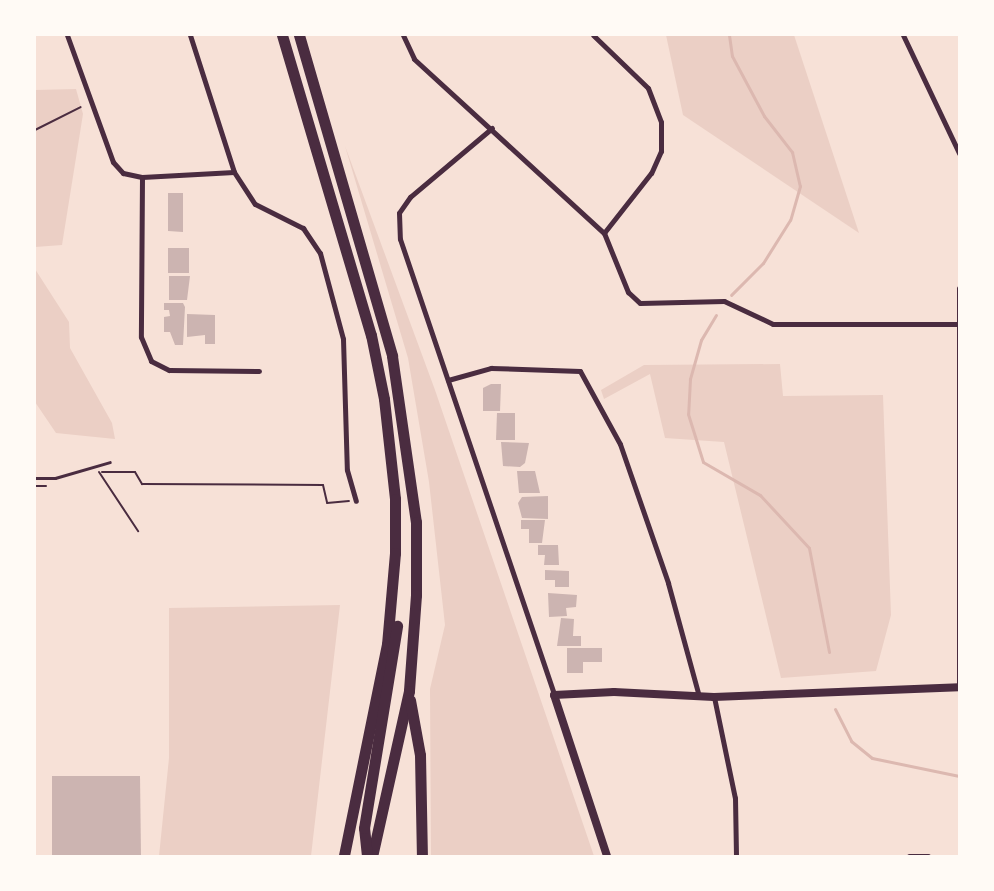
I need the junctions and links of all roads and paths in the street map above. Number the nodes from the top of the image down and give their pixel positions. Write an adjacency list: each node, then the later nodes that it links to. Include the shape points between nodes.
1 (67, 35): 13 (street, via 113,162 122,172)
2 (190, 35): 12 (street)
3 (282, 35): 22 (highway, via 370,335 384,399)
4 (299, 35): 26 (highway, via 375,288 402,414 418,564)
5 (404, 35): 9 (street, via 414,59)
6 (593, 35): 14 (street, via 648,88 661,122 661,151 651,173)
7 (902, 35): 11 (street)
8 (81, 107): 10 (path)
9 (492, 128): 14 (street); 18 (street, via 410,197 398,213 400,239)
10 (35, 130)
11 (959, 153)
12 (234, 172): 13 (street); 23 (street, via 255,204 303,228 320,253 343,339 346,470)
13 (142, 177): 17 (street, via 141,337 150,361 170,370)
14 (604, 234): 16 (street, via 628,292 640,303 724,301 773,324)
15 (959, 288): 16 (street)
16 (958, 324): 19 (street)
17 (258, 371)
18 (448, 380): 27 (street); 28 (street, via 491,368 580,371 620,444 674,600)
19 (958, 383): 25 (street)
20 (110, 462): 21 (lane, via 56,478)
21 (35, 478)
22 (395, 499): 30 (highway, via 392,597 382,674); 31 (highway, via 400,561 398,618 364,828)
23 (356, 501): 24 (path, via 327,503 322,485 142,484 135,472 99,471)
24 (138, 531)
25 (959, 687): 29 (street)
26 (409, 691): 32 (highway); 33 (highway, via 420,755)
27 (554, 695): 28 (street); 34 (street)
28 (699, 696): 29 (street)
29 (714, 697): 35 (street, via 736,798)
30 (344, 856)
31 (367, 856)
32 (372, 856)
33 (422, 856)
34 (607, 856)
35 (736, 856)
36 (909, 856): 37 (street)
37 (928, 856)

